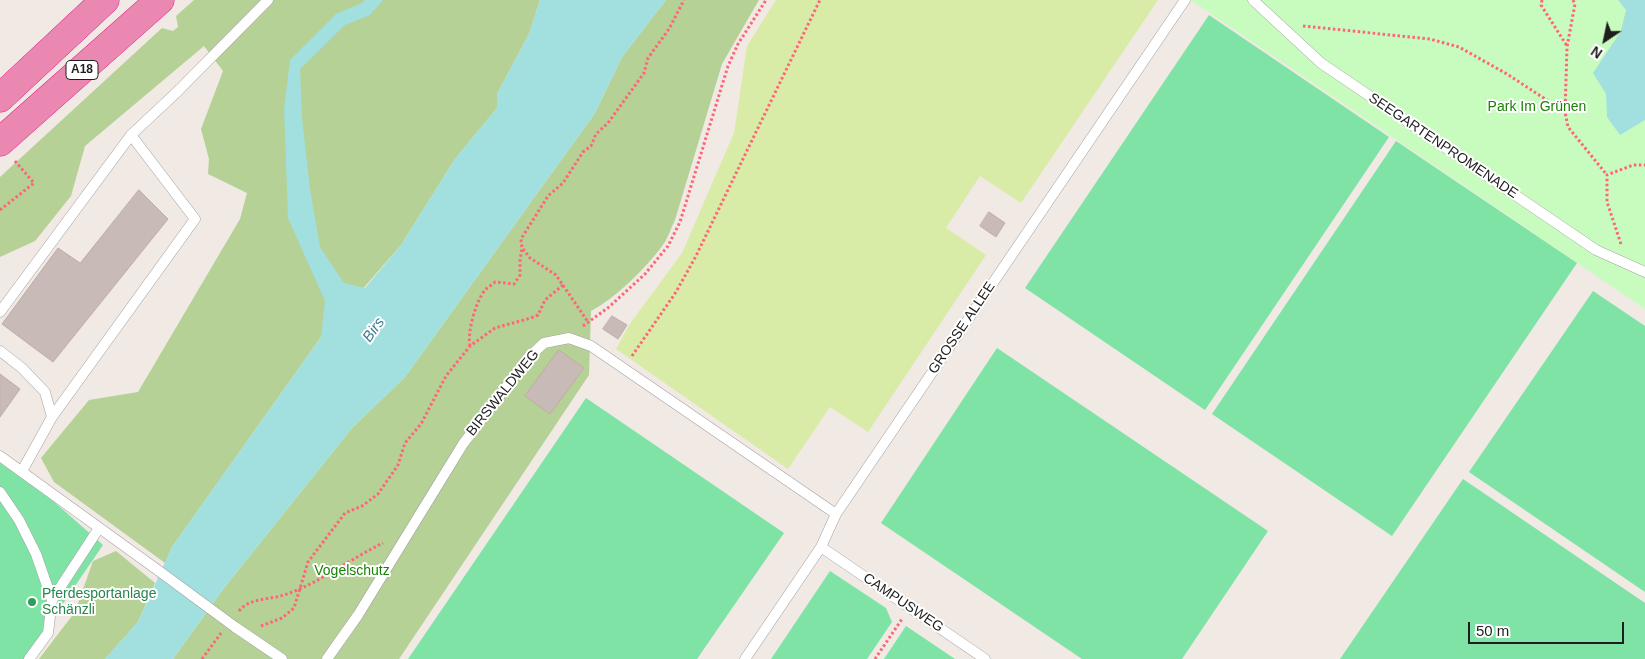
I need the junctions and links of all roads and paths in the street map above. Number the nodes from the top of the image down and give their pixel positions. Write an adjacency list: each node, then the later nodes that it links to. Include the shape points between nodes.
1 (105, 0): 11 (highway, A18)
2 (160, 0): 18 (highway, A18)
3 (268, 0): 17 (lane)
4 (684, 0): 22 (path, via 669,29 648,58 644,73 563,183 548,196 521,239)
5 (766, 0): 27 (path, via 728,66 680,222 668,246 638,280)
6 (820, 0): 31 (path, via 696,256 676,292)
7 (1185, 0): 36 (lane, GROSSE ALLEE)
8 (1253, 0): 12 (lane, SEEGARTENPROMENADE)
9 (1542, 0): 13 (path, via 1540,5)
10 (1574, 0): 13 (path)
11 (84, 11): 14 (highway, via 47,33); 15 (highway, A18)
12 (1283, 28): 16 (path, via 1297,25 1430,39 1460,47); 23 (lane, SEEGARTENPROMENADE, via 1344,79 1596,250)
13 (1567, 46): 16 (path)
14 (0, 74)
15 (0, 98)
16 (1565, 112): 20 (path, via 1568,127)
17 (132, 135): 26 (lane); 32 (lane, via 195,219)
18 (6, 150): 21 (path, via 34,183)
19 (1645, 166): 20 (path, via 1632,166)
20 (1608, 175): 23 (path, via 1607,202)
21 (0, 210)
22 (522, 249): 25 (path); 29 (path, via 520,275 514,284 495,282 486,289 468,336)
23 (1628, 263): 24 (lane, SEEGARTENPROMENADE)
24 (1645, 272)
25 (564, 285): 27 (path); 29 (path, via 545,300 538,315 495,328)
26 (0, 312)
27 (588, 322): 28 (path)
28 (569, 338): 31 (lane, via 591,346); 38 (lane, BIRSWALDWEG, via 544,343 528,358 463,444)
29 (470, 346): 40 (path, via 446,376 421,424 405,444 398,465 378,494 345,513 308,562)
30 (0, 350): 32 (lane, via 45,392)
31 (624, 368): 36 (lane)
32 (52, 417): 34 (lane)
33 (0, 456): 34 (lane)
34 (22, 471): 37 (lane)
35 (0, 492): 41 (lane, via 36,554)
36 (836, 514): 39 (lane, GROSSE ALLEE)
37 (99, 528): 41 (lane); 43 (lane, bridge)
38 (410, 530): 40 (path); 46 (lane, BIRSWALDWEG, via 358,616)
39 (821, 547): 42 (lane, CAMPUSWEG); 47 (lane, GROSSE ALLEE)
40 (300, 588): 43 (path, via 294,608 282,618)
41 (52, 600): 44 (lane, via 48,633)
42 (910, 608): 48 (path); 49 (lane, CAMPUSWEG)
43 (244, 633): 45 (lane)
44 (29, 659)
45 (282, 659)
46 (327, 659)
47 (745, 659)
48 (875, 659)
49 (984, 659)

